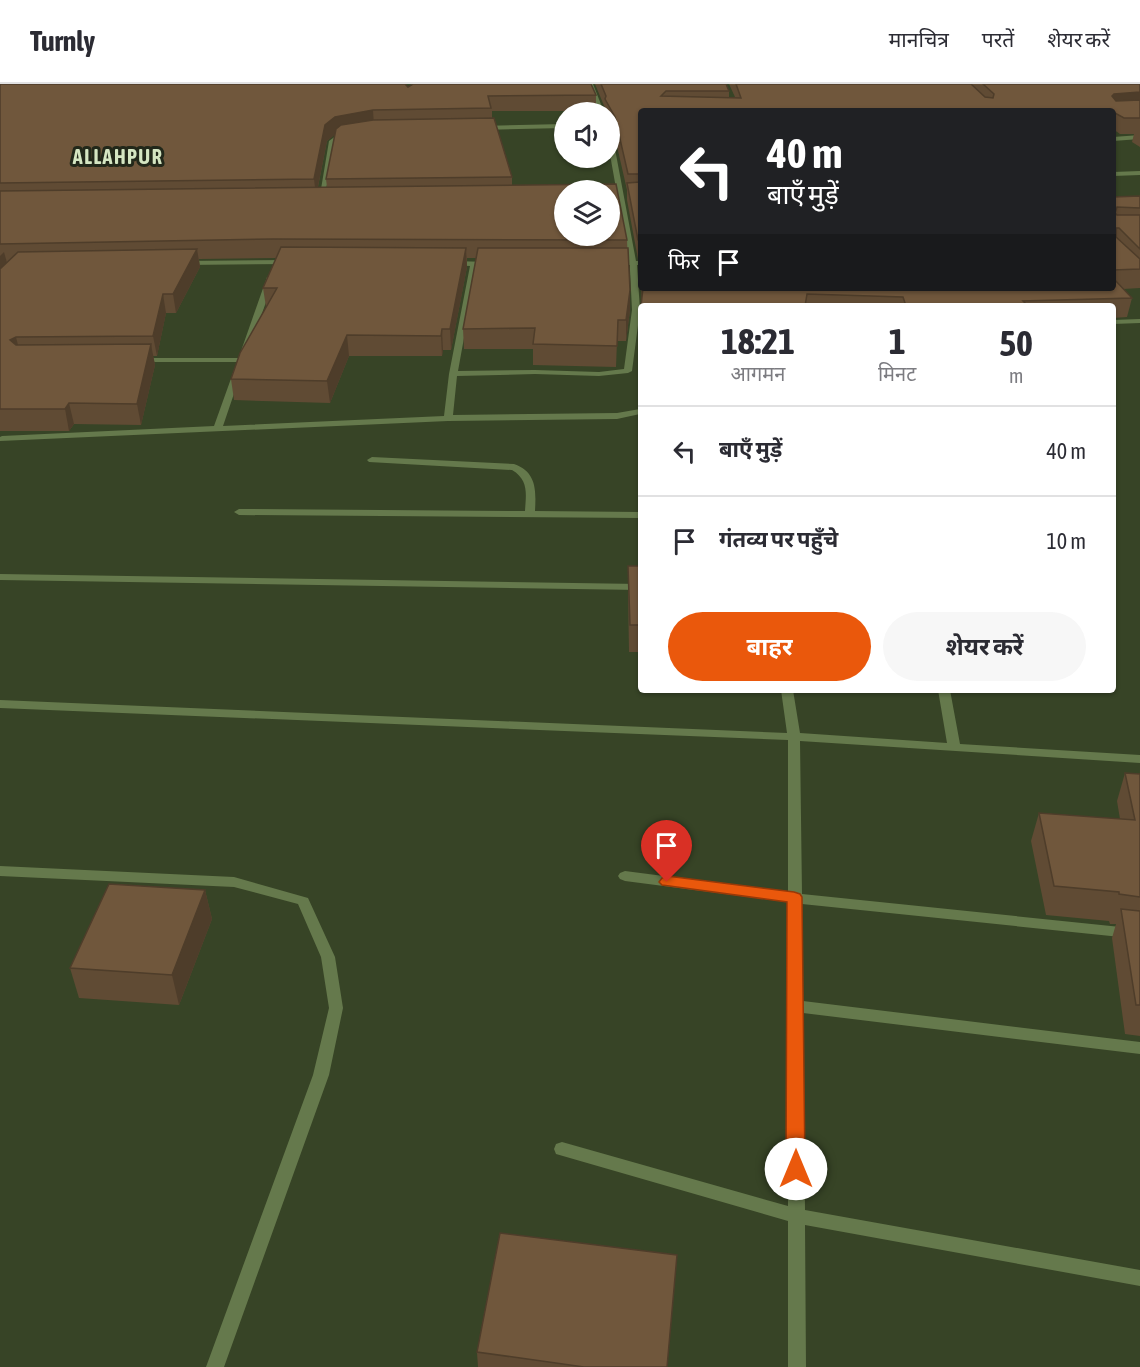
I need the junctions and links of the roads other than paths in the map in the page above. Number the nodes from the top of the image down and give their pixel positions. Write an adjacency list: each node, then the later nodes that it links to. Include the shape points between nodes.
1 (590, 84): 2 (street)
2 (598, 102)
3 (554, 126): 4 (street)
4 (469, 128)
5 (353, 133): 13 (street, via 332,141)
6 (1140, 137): 7 (street)
7 (1116, 139)
8 (1140, 173): 9 (street)
9 (1116, 174)
10 (620, 195): 11 (street); 20 (street)
11 (630, 195)
12 (309, 200): 13 (street)
13 (321, 200): 14 (street)
14 (332, 200)
15 (275, 262): 16 (street); 17 (street); 25 (street)
16 (299, 262)
17 (171, 263)
18 (443, 263): 21 (street)
19 (599, 263): 20 (street)
20 (637, 263): 27 (street, via 628,371)
21 (474, 264): 22 (street); 27 (street)
22 (496, 264)
23 (1140, 321): 24 (street)
24 (1116, 322)
25 (242, 360): 26 (street); 30 (street)
26 (125, 361)
27 (453, 374): 29 (street)
28 (638, 412): 29 (street, via 617,416)
29 (448, 418): 30 (street)
30 (218, 428): 31 (street)
31 (2, 439)
32 (372, 460): 34 (street, via 514,467 526,473 531,482)
33 (239, 512): 34 (street)
34 (530, 514): 35 (street)
35 (638, 514)
36 (0, 577): 37 (street)
37 (638, 586)
38 (787, 693): 41 (street)
39 (945, 693): 42 (street)
40 (0, 704): 41 (street)
41 (794, 736): 42 (street); 46 (street)
42 (954, 747): 43 (street)
43 (1140, 759)
44 (0, 871): 53 (street, via 234,882 303,901 328,957 336,1008 321,1075)
45 (625, 876): 46 (street)
46 (794, 897): 47 (street); 48 (street)
47 (1140, 934)
48 (795, 1006): 49 (street); 51 (street)
49 (1140, 1048)
50 (562, 1149): 51 (street)
51 (796, 1216): 52 (street); 54 (street)
52 (1140, 1278)
53 (215, 1367)
54 (796, 1367)

